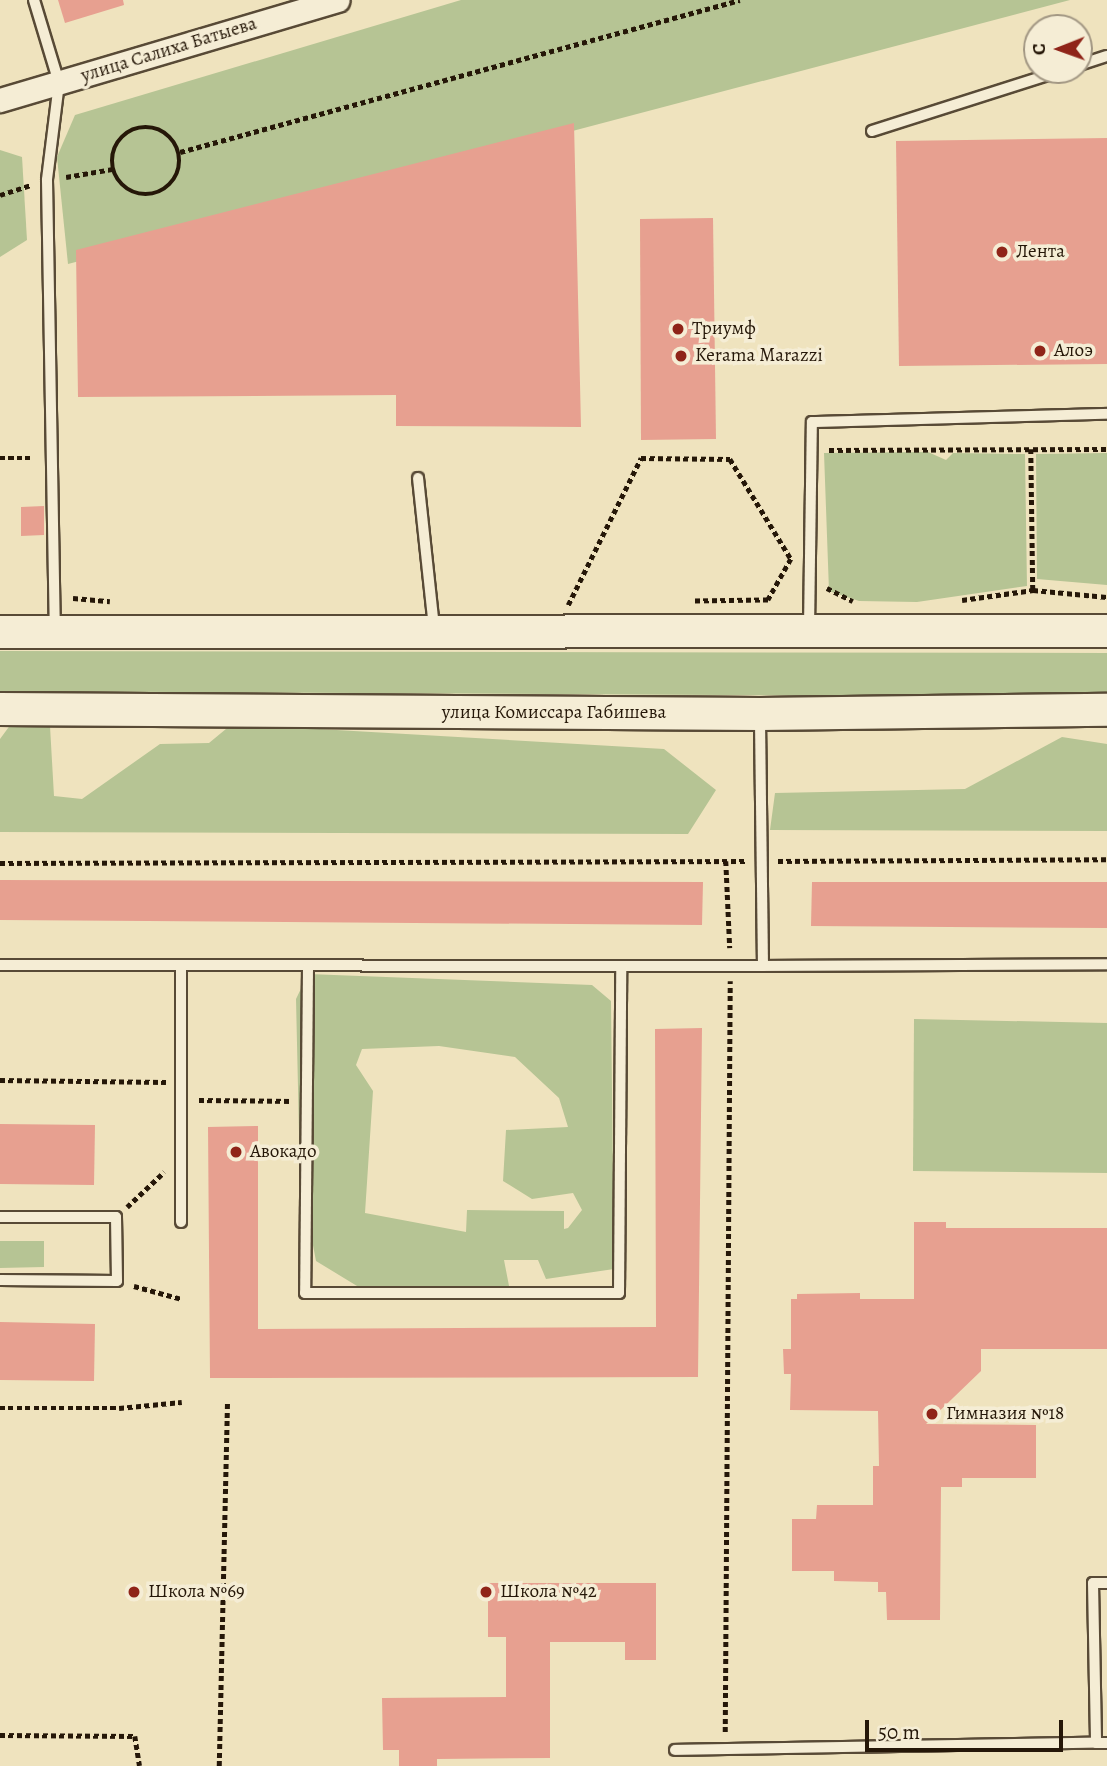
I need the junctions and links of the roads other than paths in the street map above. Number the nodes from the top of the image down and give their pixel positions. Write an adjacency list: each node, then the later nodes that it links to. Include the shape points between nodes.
1 (34, 0): 3 (lane)
2 (337, 0): 3 (street, улица Салиха Батыева)
3 (59, 83): 5 (street, улица Салиха Батыева); 12 (lane, via 47,180)
4 (1023, 83): 6 (lane)
5 (0, 100)
6 (872, 131)
7 (1107, 414): 9 (lane, via 812,422)
8 (418, 478): 13 (lane)
9 (809, 631): 10 (street); 13 (street)
10 (1107, 631)
11 (0, 632): 12 (street)
12 (55, 632): 13 (street)
13 (434, 632)
14 (0, 709): 16 (street, улица Комиссара Габишева)
15 (1107, 710): 16 (street, улица Комиссара Габишева)
16 (760, 714): 21 (lane)
17 (1107, 964): 21 (lane)
18 (0, 965): 19 (lane)
19 (181, 965): 22 (lane); 24 (lane)
20 (621, 966): 21 (lane); 22 (lane); 22 (lane, via 619,1293 305,1293)
21 (763, 967)
22 (308, 968)
23 (0, 1217): 25 (lane, via 116,1217 117,1281)
24 (181, 1222)
25 (0, 1280)
26 (1107, 1583): 27 (lane, via 1093,1583)
27 (1102, 1743): 28 (lane)
28 (675, 1750)

